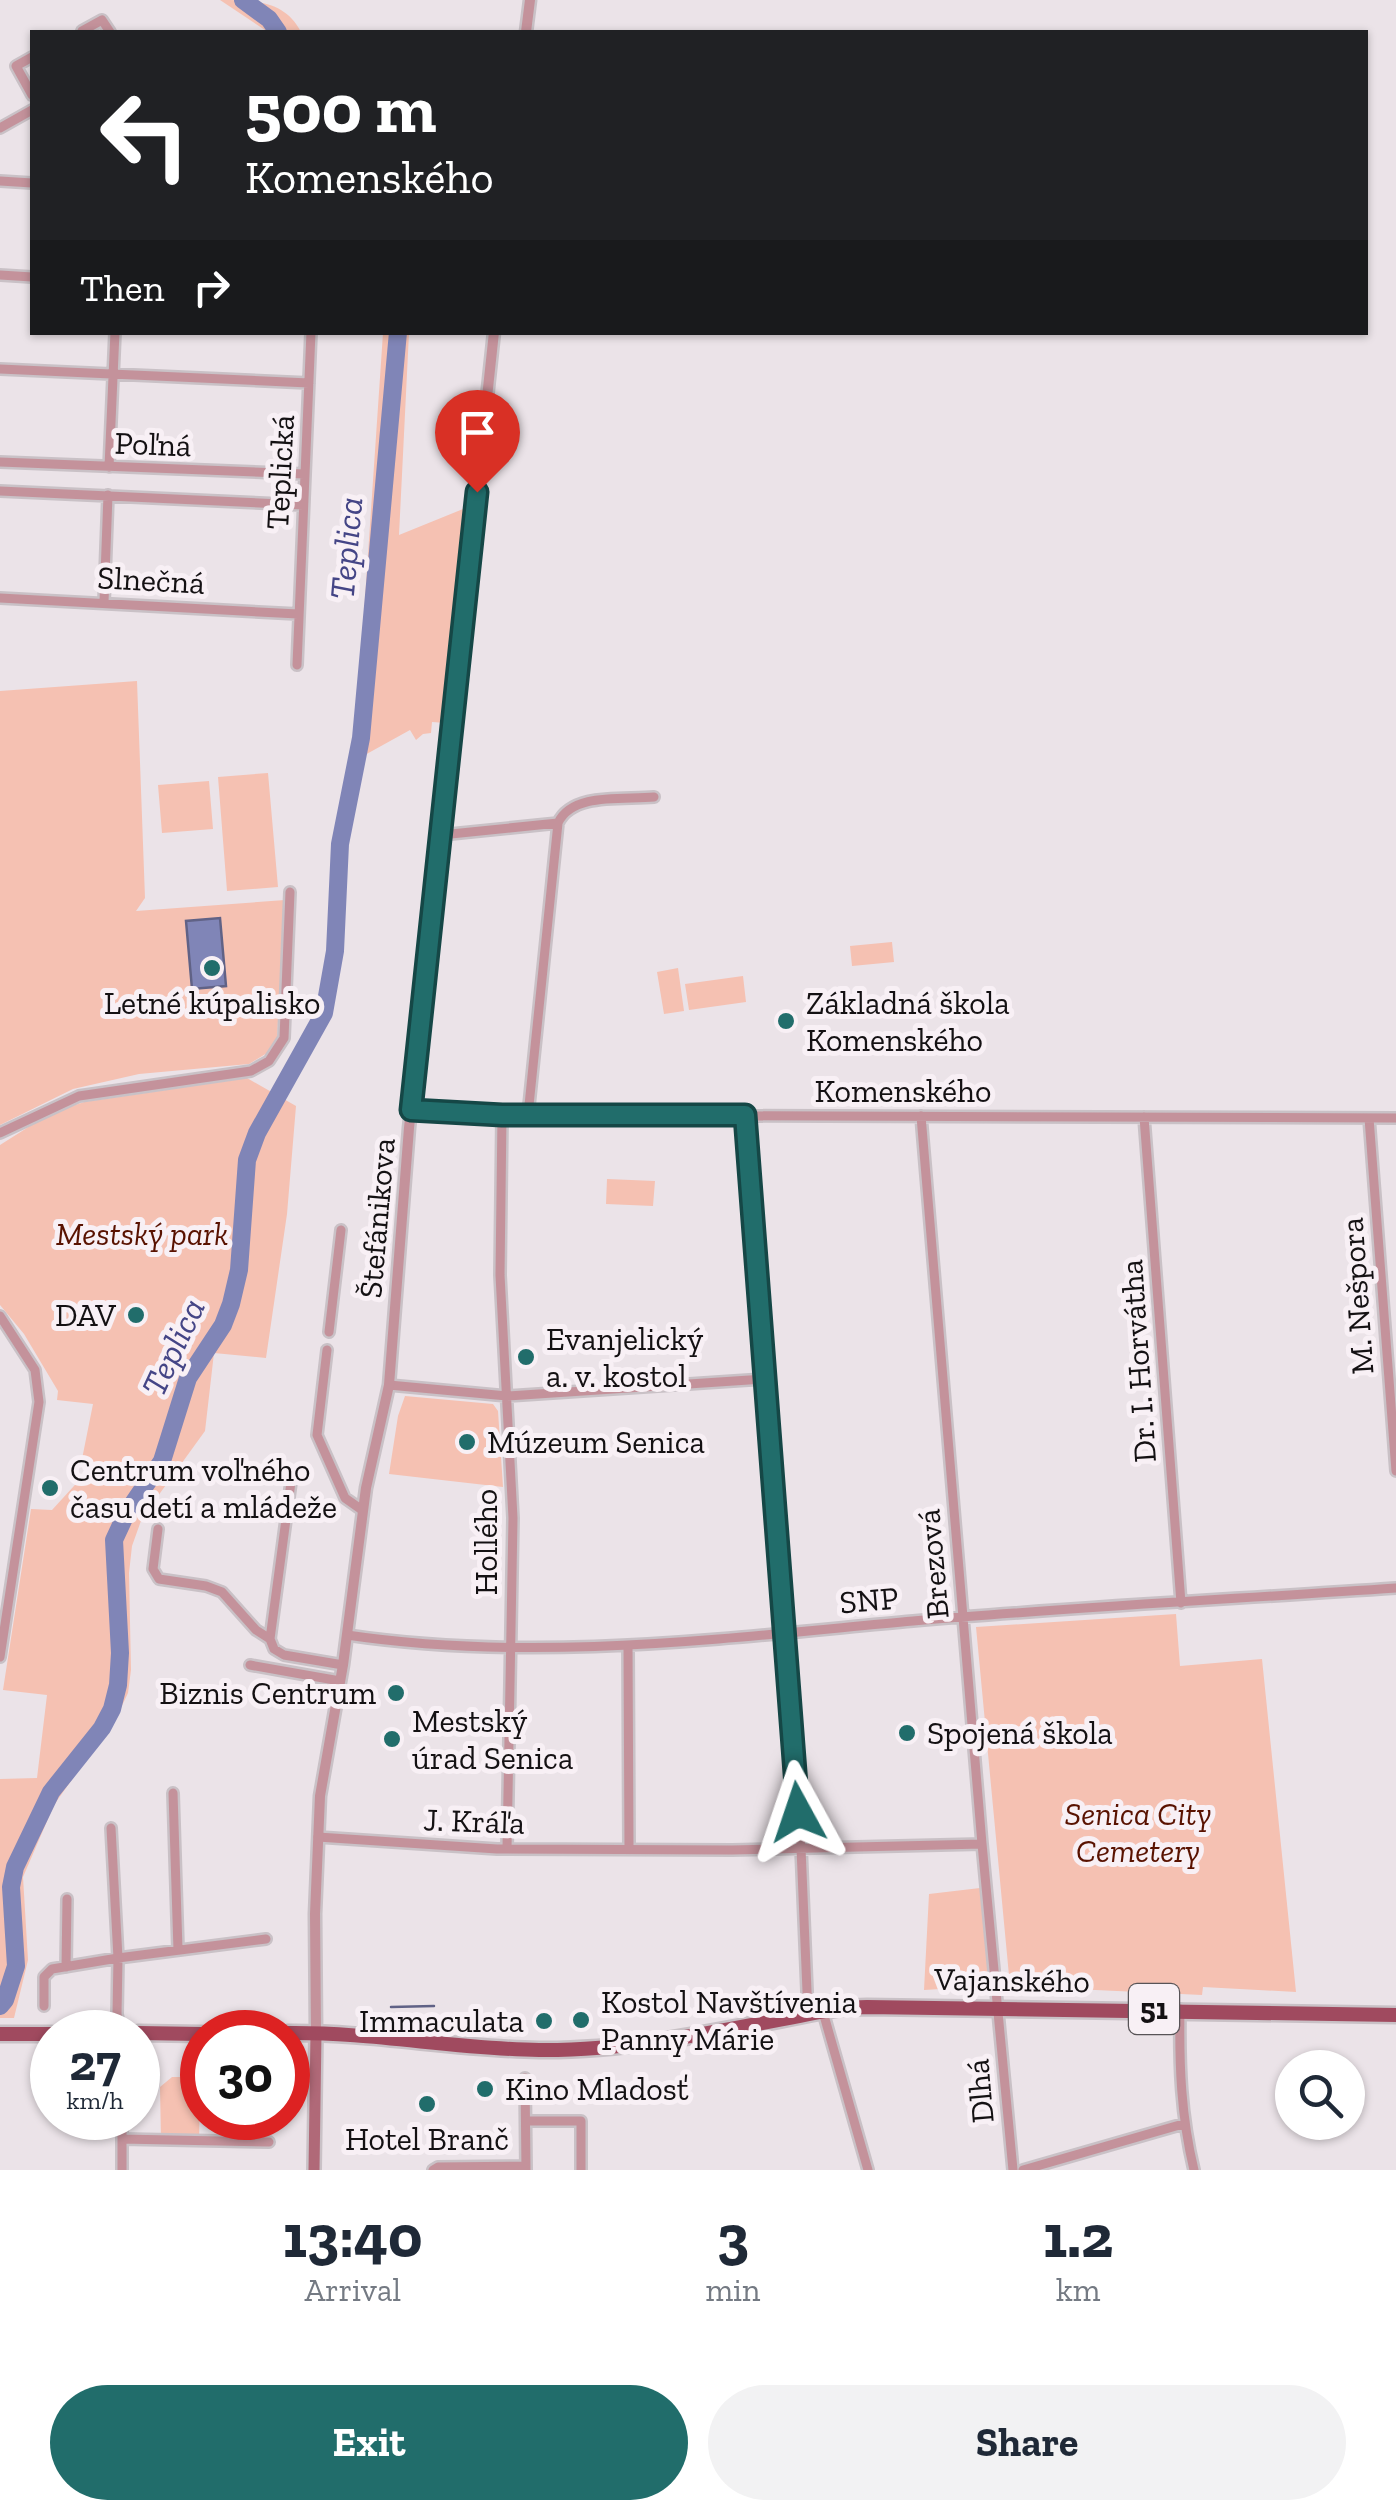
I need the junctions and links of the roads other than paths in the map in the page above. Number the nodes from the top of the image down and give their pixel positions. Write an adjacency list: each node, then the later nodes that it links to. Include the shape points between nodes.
1 (530, 0): 4 (street)
2 (84, 30): 3 (street, via 102,20)
3 (109, 30)
4 (526, 30)
5 (30, 59): 6 (street, via 16,66)
6 (30, 91)
7 (30, 111): 8 (street)
8 (0, 128)
9 (0, 181): 10 (street)
10 (30, 182)
11 (0, 275): 12 (street)
12 (30, 277)
13 (116, 335): 17 (street)
14 (310, 335): 18 (street, Teplická)
15 (494, 335): 31 (street, Štefánikova)
16 (0, 369): 17 (street)
17 (114, 374): 18 (street); 20 (street)
18 (310, 384): 21 (street, Teplická)
19 (0, 462): 20 (street, Poľná)
20 (110, 467): 21 (street, Poľná)
21 (304, 474): 24 (street, Teplická)
22 (0, 491): 23 (street)
23 (108, 495): 24 (street); 26 (street)
24 (303, 504): 27 (street, Teplická)
25 (0, 598): 26 (street, Slnečná)
26 (104, 602): 27 (street, Slnečná)
27 (298, 614): 28 (street, Teplická)
28 (297, 665)
29 (654, 797): 30 (street, via 581,803)
30 (558, 823): 31 (street); 35 (street)
31 (441, 836): 33 (street, Štefánikova)
32 (290, 892): 41 (street, via 286,1025 269,1061 251,1071 79,1096)
33 (411, 1110): 34 (street, Komenského); 47 (street, Štefánikova)
34 (502, 1115): 35 (street, Komenského); 48 (street, Hollého)
35 (528, 1115): 36 (street, Komenského)
36 (745, 1115): 37 (street, Komenského); 46 (street)
37 (921, 1116): 38 (street, Komenského); 57 (street, Brezová)
38 (1144, 1116): 39 (street, Komenského); 56 (street, Dr. I. Horvátha)
39 (1369, 1118): 40 (street, Komenského); 49 (street, M. Nešpora)
40 (1396, 1118)
41 (0, 1133)
42 (341, 1230): 44 (street, Štefánikova)
43 (0, 1316): 54 (street, via 38,1383)
44 (329, 1332)
45 (326, 1350): 51 (street, via 318,1435 344,1498)
46 (765, 1378): 48 (street); 58 (street)
47 (388, 1385): 48 (street); 51 (street, Štefánikova)
48 (507, 1396): 62 (street, Hollého, via 514,1518)
49 (1396, 1471)
50 (291, 1482): 60 (street)
51 (362, 1510): 59 (street, Štefánikova)
52 (158, 1529): 60 (street, via 153,1569 159,1579 222,1592)
53 (0, 1552): 54 (street)
54 (16, 1554): 63 (street)
55 (1396, 1588): 56 (street, SNP)
56 (1181, 1602): 57 (street, SNP)
57 (962, 1617): 58 (street, SNP); 70 (street, Brezová)
58 (784, 1632): 61 (street, SNP); 71 (street)
59 (347, 1635): 62 (street, SNP); 64 (street, Štefánikova)
60 (270, 1639): 64 (street, via 284,1655)
61 (628, 1646): 62 (street, SNP); 73 (street)
62 (509, 1648): 72 (street, Hollého)
63 (0, 1656)
64 (343, 1665): 66 (street, Štefánikova)
65 (250, 1666): 66 (street)
66 (340, 1681): 69 (street, Štefánikova)
67 (173, 1794): 76 (street)
68 (111, 1828): 77 (street)
69 (318, 1837): 72 (street, J. Kráľa); 86 (street, Štefánikova)
70 (982, 1844): 71 (street, J. Kráľa); 80 (street, Brezová)
71 (801, 1848): 73 (street, J. Kráľa); 83 (street)
72 (507, 1849): 73 (street, J. Kráľa)
73 (628, 1849)
74 (67, 1899): 78 (street)
75 (266, 1939): 76 (street)
76 (178, 1950): 77 (street)
77 (118, 1958): 78 (street); 81 (street)
78 (66, 1966): 79 (street, via 44,1977)
79 (44, 2006)
80 (997, 2007): 82 (main road, Vajanského / 51); 83 (main road, Vajanského / 51); 101 (street, Dlhá)
81 (117, 2010)
82 (1180, 2010): 84 (main road, Vajanského / 51); 91 (street)
83 (816, 2013): 86 (main road, 51, via 647,2044 542,2050); 100 (street)
84 (1396, 2015)
85 (310, 2032): 86 (main road, 51)
86 (316, 2032): 97 (main road)
87 (0, 2034): 88 (main road)
88 (30, 2034)
89 (525, 2078): 90 (street)
90 (526, 2120): 95 (street); 99 (street, via 581,2122)
91 (1183, 2124): 102 (street); 103 (street)
92 (122, 2140): 96 (street)
93 (160, 2140): 94 (street)
94 (269, 2142)
95 (526, 2168): 98 (street)
96 (122, 2170)
97 (314, 2170)
98 (433, 2170)
99 (580, 2170)
100 (868, 2170)
101 (1013, 2170)
102 (1023, 2170)
103 (1194, 2170)

